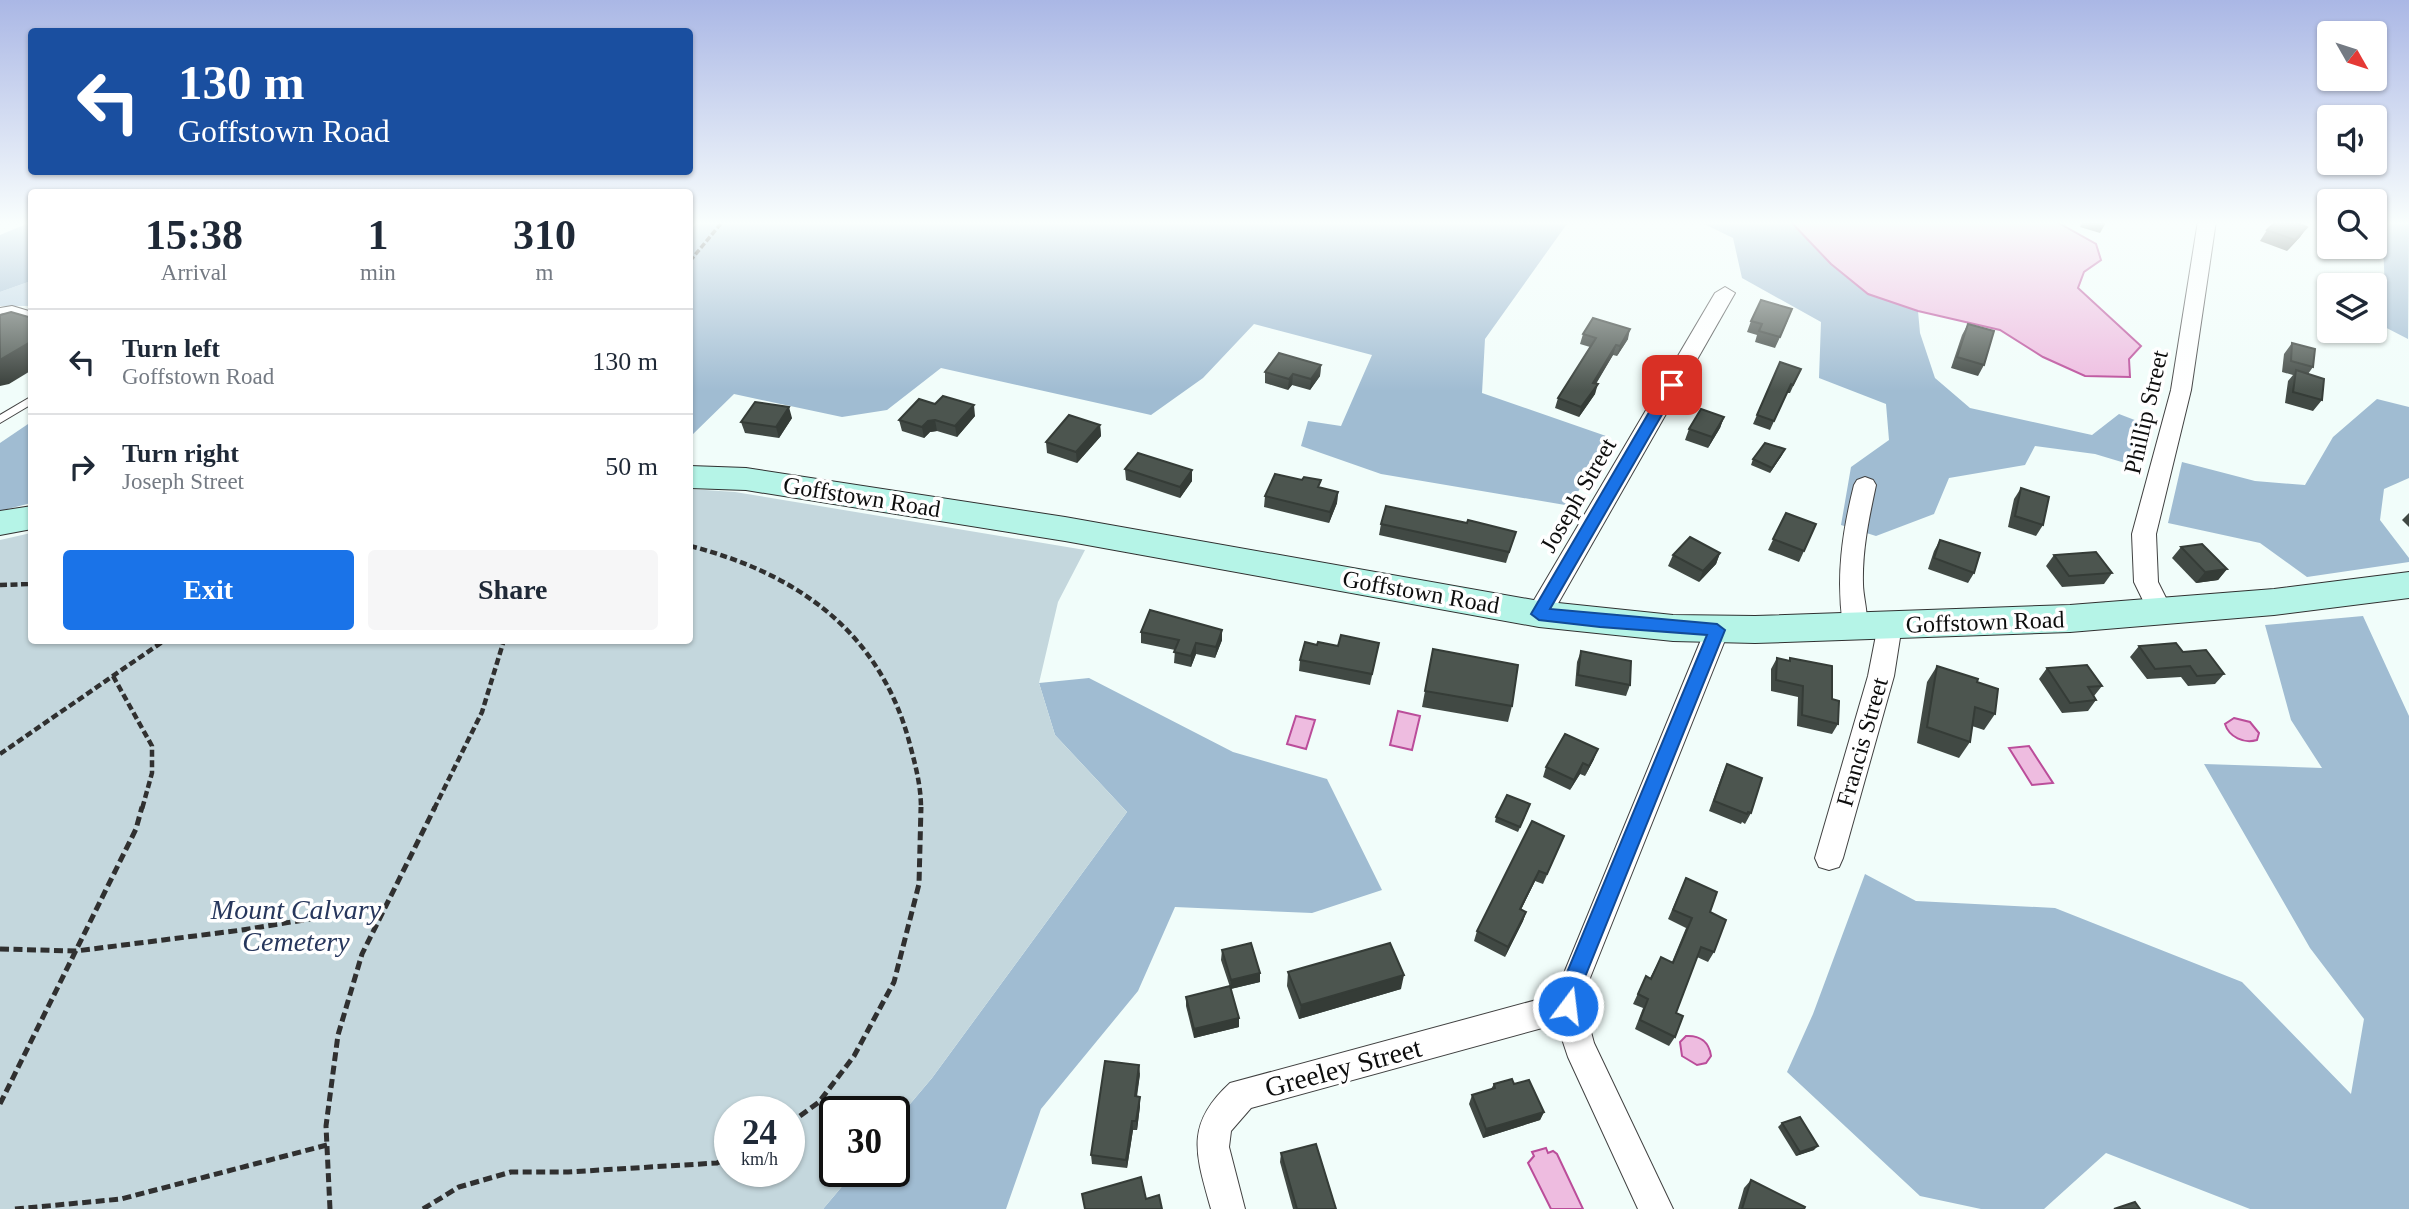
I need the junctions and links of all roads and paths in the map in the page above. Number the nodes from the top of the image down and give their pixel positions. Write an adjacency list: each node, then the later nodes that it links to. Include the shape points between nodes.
1 (2198, 277): 15 (street, Phillip Street, via 2181,390 2144,534 2146,582)
2 (1725, 293): 16 (street, Joseph Street)
3 (0, 311): 4 (lane)
4 (28, 314)
5 (28, 402): 6 (lane)
6 (0, 420)
7 (693, 477): 16 (main road, Goffstown Road, via 746,480 1038,525)
8 (1865, 485): 18 (street, via 1851,544)
9 (28, 518): 10 (main road)
10 (0, 523)
11 (693, 546): 30 (path, via 772,575 834,615 877,667 900,709 921,786 919,884 894,982 854,1056)
12 (28, 584): 13 (path)
13 (0, 585)
14 (2409, 585): 15 (main road, Goffstown Road)
15 (2161, 612): 17 (main road, Goffstown Road)
16 (1539, 614): 19 (main road, Goffstown Road)
17 (1890, 625): 18 (main road, Goffstown Road); 24 (street, Francis Street, via 1881,676)
18 (1855, 626): 19 (main road, Goffstown Road)
19 (1717, 630): 28 (street, via 1573,982)
20 (159, 644): 22 (path)
21 (504, 644): 25 (path, via 482,712)
22 (113, 676): 23 (path); 27 (path, via 152,746 152,773 136,829)
23 (0, 754)
24 (1829, 858)
25 (384, 908): 27 (path); 31 (path, via 362,954 338,1035)
26 (0, 949): 27 (path)
27 (76, 951): 29 (path)
28 (1568, 1006): 36 (street, Greeley Street, via 1242,1094 1227,1106 1210,1141); 37 (street, via 1579,1046)
29 (0, 1104)
30 (805, 1112)
31 (327, 1145): 33 (path, via 121,1199); 34 (path)
32 (714, 1163): 35 (path, via 510,1172 459,1187)
33 (15, 1209)
34 (330, 1209)
35 (423, 1209)
36 (1228, 1209)
37 (1657, 1209)

